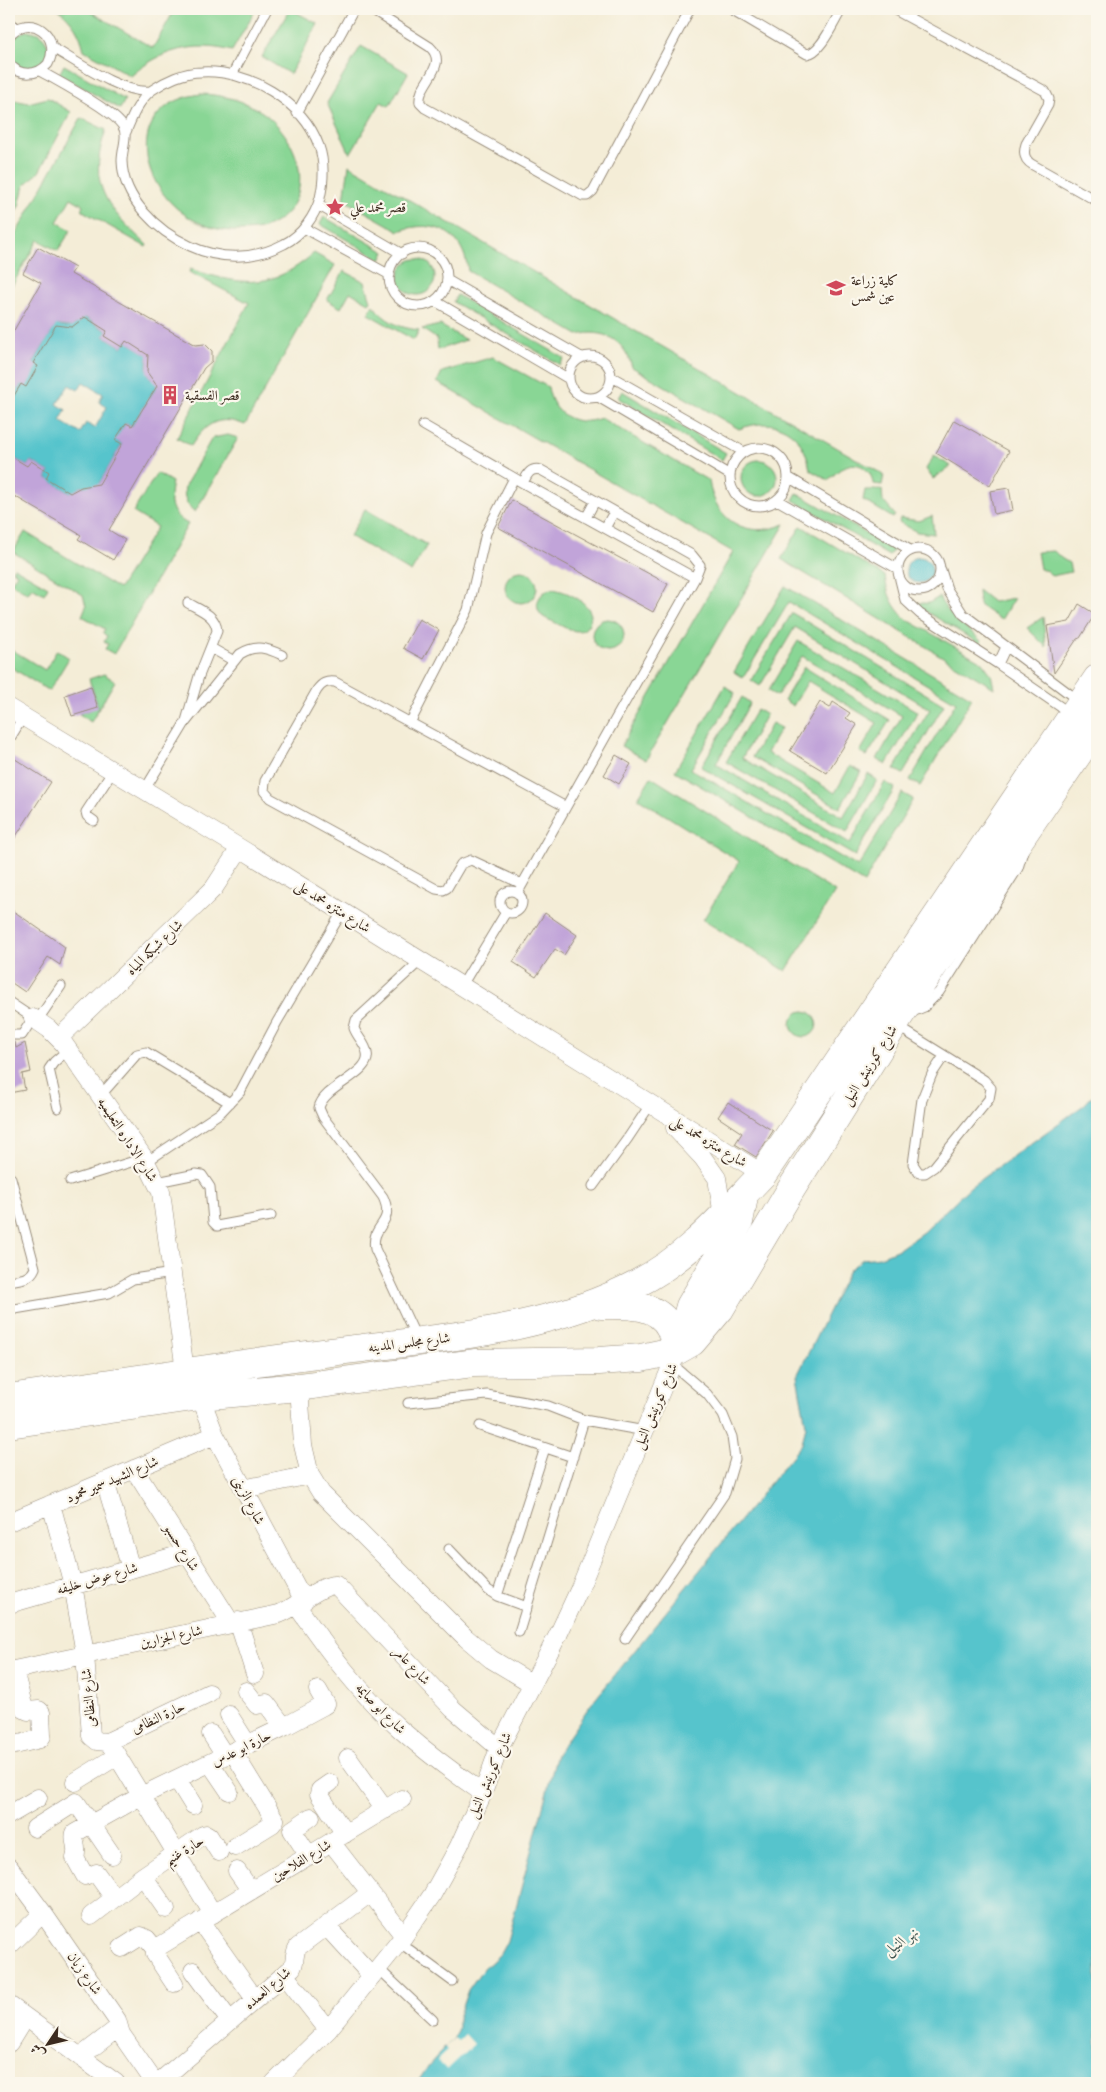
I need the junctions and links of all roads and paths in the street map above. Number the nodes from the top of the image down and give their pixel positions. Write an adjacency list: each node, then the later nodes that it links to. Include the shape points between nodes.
1 (267, 9): 14 (lane)
2 (354, 9): 16 (lane)
3 (370, 9): 4 (lane, via 436,54 436,66 420,95 422,106 583,196 593,191)
4 (690, 9)
5 (731, 9): 6 (lane, via 807,54 818,49)
6 (842, 9)
7 (893, 9): 18 (lane, via 1045,90 1048,105 1026,144 1026,159)
8 (9, 22): 9 (lane)
9 (17, 28): 10 (lane); 11 (lane, via 40,28 49,37)
10 (9, 36)
11 (52, 48): 13 (lane, via 48,64); 15 (lane, via 128,90)
12 (9, 63): 13 (lane, via 22,73)
13 (40, 71): 17 (lane, via 114,116)
14 (232, 75): 15 (lane, via 199,72 174,78); 16 (lane, via 256,83)
15 (151, 91): 17 (lane, via 136,110)
16 (297, 113): 19 (lane, via 311,128 324,165 324,184)
17 (126, 132): 20 (lane, via 122,163 129,188 142,211 164,231 190,246 218,256 248,257 269,252)
18 (1097, 201)
19 (318, 205): 20 (lane); 21 (lane)
20 (304, 228): 22 (lane)
21 (402, 254): 22 (lane, via 393,263); 23 (lane, via 415,249 436,254 445,266)
22 (390, 275): 24 (lane, via 393,291 405,302 420,306)
23 (447, 280): 24 (lane); 25 (lane)
24 (435, 301): 27 (lane)
25 (581, 358): 26 (lane, via 599,357 608,365); 27 (lane, via 570,368)
26 (612, 377): 28 (lane, via 610,387); 30 (lane)
27 (568, 379): 28 (lane, via 576,394)
28 (598, 397): 31 (lane)
29 (423, 425): 33 (lane)
30 (744, 452): 31 (lane, via 734,462); 32 (lane, via 761,448 769,450 783,461)
31 (730, 475): 35 (lane, via 734,491 746,503 762,506)
32 (788, 477): 35 (lane, via 785,490); 40 (lane)
33 (514, 478): 34 (lane); 55 (lane, via 486,533 468,610)
34 (523, 483): 36 (lane, via 530,472 541,470); 38 (lane)
35 (777, 500): 41 (lane)
36 (595, 501): 37 (lane); 38 (lane)
37 (614, 512): 39 (lane); 43 (lane, via 696,558 700,565)
38 (586, 518): 39 (lane)
39 (606, 528): 43 (lane)
40 (910, 550): 41 (lane, via 901,558); 42 (lane, via 928,551 938,559)
41 (898, 569): 44 (lane)
42 (941, 570): 44 (lane, via 936,584 925,591 911,590); 46 (lane, via 947,589 963,614)
43 (695, 578): 59 (lane)
44 (900, 580): 50 (lane, via 902,594 909,606)
45 (188, 603): 47 (lane, via 214,621 216,631)
46 (1006, 647): 50 (lane); 53 (lane, via 1049,680)
47 (211, 648): 49 (lane); 54 (lane, via 196,682)
48 (282, 655): 49 (lane, via 267,648 253,648)
49 (234, 661): 54 (lane)
50 (998, 664): 53 (lane, via 1040,692)
51 (1097, 679): 53 (highway, شارع كورنيش النيل)
52 (16, 713): 56 (lane); 57 (street, شارع منتزه محمد على)
53 (1084, 715): 70 (highway, شارع كورنيش النيل, via 1023,834); 81 (highway, شارع كورنيش النيل)
54 (185, 723): 58 (lane)
55 (410, 723): 59 (lane); 62 (lane, via 335,682 324,683 265,782 264,790 270,798 436,890 447,888 461,864 471,860)
56 (9, 740)
57 (113, 771): 58 (street, شارع منتزه محمد على); 60 (lane, via 86,812)
58 (144, 791): 61 (street, شارع منتزه محمد على)
59 (566, 807): 62 (lane)
60 (94, 821)
61 (240, 848): 63 (street, شارع منتزه محمد على); 72 (street, شارع شبكه المياه, via 214,888)
62 (520, 888): 64 (lane, via 521,908 512,913); 64 (lane, via 509,890 502,896 500,904)
63 (342, 912): 65 (street, شارع منتزه محمد على); 75 (lane, via 247,1080)
64 (506, 912): 67 (lane)
65 (420, 961): 67 (street, شارع منتزه محمد على); 93 (lane, via 356,1020 354,1028 367,1051 367,1060 362,1068 325,1096 319,1108 386,1204 388,1215 376,1232 375,1249)
66 (61, 986): 69 (lane)
67 (461, 987): 76 (street, شارع منتزه محمد على)
68 (9, 1002): 69 (lane, شارع الاداره التعليميه)
69 (35, 1019): 71 (lane, via 22,1034); 72 (street, شارع الاداره التعليميه)
70 (897, 1020): 73 (lane); 94 (highway, شارع كورنيش النيل, via 720,1309)
71 (9, 1036)
72 (64, 1044): 74 (street, شارع الاداره التعليميه); 77 (lane, via 49,1069)
73 (944, 1056): 73 (lane, via 988,1084 992,1094 934,1167 919,1173 913,1164 922,1099)
74 (100, 1096): 75 (lane, via 137,1054 146,1052); 79 (street, شارع الاداره التعليميه)
75 (230, 1103): 79 (lane, via 220,1113)
76 (652, 1106): 78 (street, شارع منتزه محمد على); 80 (street, شارع منتزه محمد على); 85 (lane)
77 (58, 1108)
78 (720, 1149): 80 (street, via 717,1164); 81 (street, شارع منتزه محمد على)
79 (145, 1160): 83 (lane); 84 (street, شارع الاداره التعليميه)
80 (712, 1170): 88 (street, شارع منتزه محمد على, via 719,1186)
81 (763, 1174): 86 (highway, شارع مجلس المدينه)
82 (11, 1178): 90 (lane, via 34,1268 26,1278)
83 (70, 1181)
84 (157, 1182): 87 (lane, via 202,1175 210,1187 213,1222 217,1226); 89 (street, شارع الاداره التعليميه)
85 (593, 1186)
86 (744, 1193): 88 (highway, شارع مجلس المدينه); 94 (highway, via 739,1222 690,1306)
87 (271, 1216)
88 (723, 1216): 91 (highway, شارع مجلس المدينه, via 669,1265)
89 (173, 1274): 92 (lane, via 133,1279 109,1293); 95 (street, شارع الاداره التعليميه)
90 (9, 1281)
91 (593, 1305): 93 (highway, شارع مجلس المدينه, via 518,1327); 94 (highway, via 637,1306 657,1314 669,1326)
92 (9, 1310)
93 (418, 1340): 95 (highway, شارع مجلس المدينه)
94 (676, 1358): 96 (highway, شارع مجلس المدينه, via 474,1363); 103 (street, شارع كورنيش النيل); 124 (lane, via 723,1415 732,1437 735,1459 725,1493)
95 (185, 1371): 98 (highway, شارع مجلس المدينه)
96 (299, 1387): 97 (highway, شارع مجلس المدينه); 108 (street, via 303,1445)
97 (200, 1396): 101 (highway, شارع مجلس المدينه); 104 (street, شارع الزينى)
98 (9, 1398)
99 (408, 1402): 100 (lane, via 487,1395 548,1406)
100 (584, 1420): 103 (lane); 106 (lane)
101 (9, 1424)
102 (480, 1426): 105 (lane)
103 (645, 1431): 128 (street, شارع كورنيش النيل, via 579,1590)
104 (215, 1435): 107 (street, شارع الشهيد سمير محمود); 110 (street, شارع الزينى)
105 (545, 1448): 106 (lane); 118 (lane)
106 (572, 1457): 121 (lane)
107 (134, 1469): 109 (street, شارع الشهيد سمير محمود); 114 (street, شارع حسبو)
108 (310, 1475): 110 (street); 128 (street, via 338,1512 466,1638 491,1659)
109 (105, 1482): 111 (street, شارع الشهيد سمير محمود); 115 (street)
110 (243, 1489): 119 (street, شارع الزينى)
111 (51, 1504): 112 (street, شارع الشهيد سمير محمود); 116 (street, شارع النظامى)
112 (9, 1522)
113 (449, 1549): 118 (lane, via 482,1585)
114 (186, 1553): 115 (street, شارع عوض خليفه); 122 (street, شارع حسبو)
115 (131, 1569): 116 (street, شارع عوض خليفه)
116 (74, 1585): 120 (street, شارع عوض خليفه); 125 (street, شارع النظامى)
117 (326, 1586): 119 (street, شارع الجزارين); 136 (street, شارع عامر, via 336,1585 453,1709)
118 (498, 1596): 121 (lane)
119 (301, 1603): 122 (street, شارع الجزارين, via 279,1614); 144 (street, شارع ابو صايمه, via 328,1650 399,1728)
120 (9, 1604)
121 (527, 1607): 123 (lane)
122 (234, 1622): 125 (street, شارع الجزارين); 127 (street, شارع حسبو)
123 (519, 1632)
124 (625, 1639)
125 (85, 1654): 126 (street, شارع الجزارين); 137 (street, شارع النظامى, via 91,1736)
126 (11, 1670): 135 (street, via 24,1709 42,1712 40,1739)
127 (255, 1674)
128 (531, 1683): 136 (street, شارع كورنيش النيل)
129 (318, 1690): 133 (street, حارة ابو عدس, via 326,1704 306,1707)
130 (246, 1691): 133 (street, via 257,1705 266,1703)
131 (209, 1693): 137 (street, حارة النظامى)
132 (229, 1715): 138 (street)
133 (284, 1727): 138 (street, حارة ابو عدس)
134 (211, 1734): 138 (street)
135 (15, 1744)
136 (498, 1748): 144 (street, شارع كورنيش النيل)
137 (112, 1749): 141 (street, حارة النظامى); 145 (street, شارع النظامى)
138 (229, 1754): 140 (street, حارة ابو عدس); 143 (street); 155 (street, حارة غنيم, via 275,1820 227,1849 206,1834)
139 (348, 1758): 149 (street)
140 (177, 1779): 145 (street, حارة ابو عدس); 148 (street)
141 (75, 1782)
142 (330, 1783): 154 (street, via 319,1794)
143 (229, 1791)
144 (483, 1793): 170 (street, شارع كورنيش النيل, via 437,1887)
145 (141, 1796): 152 (street, حارة ابو عدس); 155 (street, شارع النظامى)
146 (38, 1798): 150 (street)
147 (402, 1799): 149 (street, شارع الفلاحين)
148 (193, 1804)
149 (385, 1810): 154 (street, شارع الفلاحين)
150 (9, 1815)
151 (310, 1817): 157 (street, via 292,1830)
152 (92, 1824): 153 (street, via 76,1802); 156 (street); 164 (street, حارة ابو عدس, via 74,1835 76,1861)
153 (35, 1828)
154 (338, 1838): 157 (street, شارع الفلاحين); 163 (street)
155 (176, 1853): 160 (street, حارة غنيم); 168 (street, شارع النظامى)
156 (112, 1855)
157 (309, 1856): 162 (street, شارع الفلاحين)
158 (9, 1867): 161 (street, شارع زيان)
159 (237, 1871): 162 (street)
160 (144, 1876): 164 (street, حارة غنيم); 165 (street)
161 (14, 1887): 166 (street, شارع زيان)
162 (251, 1891): 168 (street, شارع الفلاحين)
163 (370, 1892): 169 (street, شارع العمده); 170 (street)
164 (114, 1898): 167 (street, حارة غنيم)
165 (166, 1909)
166 (43, 1913): 171 (street); 184 (street, شارع زيان)
167 (91, 1916)
168 (206, 1918): 173 (street, شارع الفلاحين); 179 (street, شارع النظامى)
169 (326, 1926): 175 (street); 176 (street, شارع العمده, via 298,1947 295,1963)
170 (401, 1939): 175 (street, شارع كورنيش النيل); 177 (lane)
171 (9, 1946)
172 (122, 1948): 173 (street, via 141,1936)
173 (155, 1949): 178 (street, via 154,1954)
174 (193, 1971): 182 (street)
175 (375, 1972): 183 (lane); 185 (street, شارع كورنيش النيل)
176 (284, 1974): 179 (street, شارع العمده); 185 (street)
177 (452, 1981)
178 (174, 1983)
179 (255, 1999): 182 (street, شارع العمده)
180 (9, 2005): 181 (street)
181 (25, 2017): 186 (street); 187 (street)
182 (230, 2020): 189 (street, شارع العمده)
183 (433, 2020)
184 (120, 2027): 187 (street); 189 (street, شارع زيان, via 121,2034)
185 (328, 2030): 190 (street, شارع كورنيش النيل)
186 (9, 2043)
187 (80, 2057): 188 (street)
188 (116, 2083)
189 (156, 2083)
190 (274, 2083)

